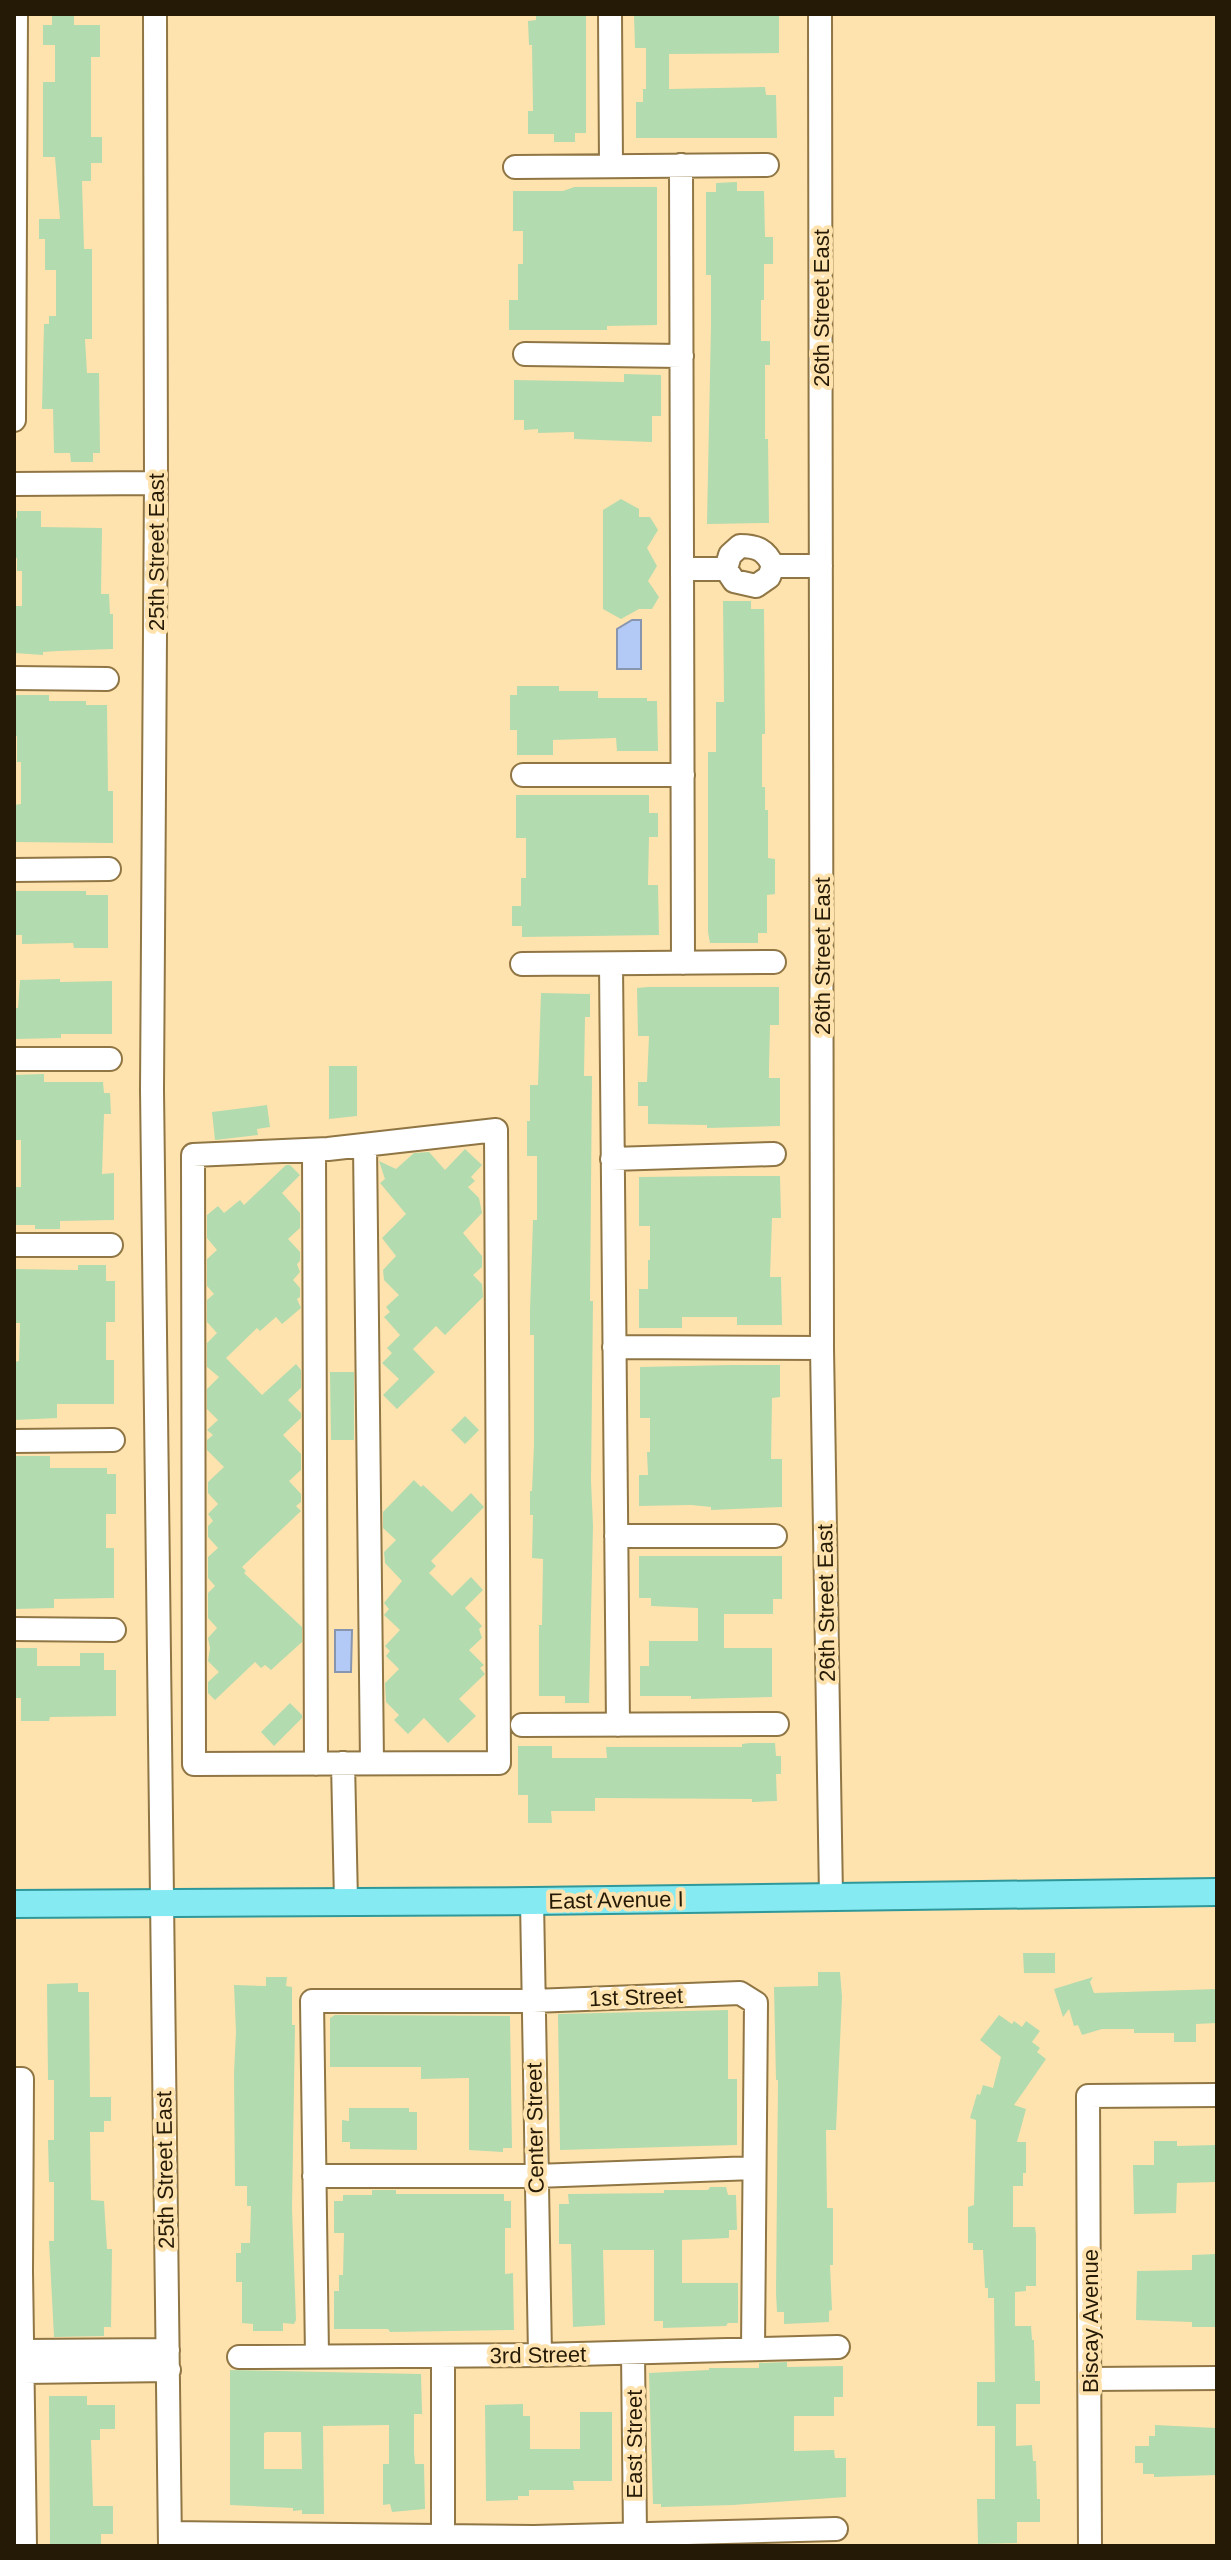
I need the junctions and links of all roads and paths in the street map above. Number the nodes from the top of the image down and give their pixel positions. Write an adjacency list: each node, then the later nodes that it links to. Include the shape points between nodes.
1 (16, 14): 11 (street)
2 (155, 14): 12 (street, 25th Street East)
3 (610, 14): 5 (street)
4 (820, 14): 14 (street, 26th Street East)
5 (611, 165): 6 (street); 8 (street)
6 (681, 165): 7 (street); 10 (street)
7 (767, 165)
8 (515, 167)
9 (525, 354): 10 (street)
10 (682, 356): 15 (street)
11 (14, 420)
12 (156, 483): 13 (street); 52 (street, 25th Street East, via 152,1090)
13 (14, 484)
14 (821, 566): 15 (street, via 773,566 755,546 740,546 726,569); 35 (street, 26th Street East)
15 (682, 569): 19 (street)
16 (14, 678): 17 (street)
17 (107, 679)
18 (523, 775): 19 (street)
19 (683, 775): 23 (street)
20 (109, 869): 21 (street)
21 (14, 870)
22 (774, 962): 23 (street)
23 (683, 963): 25 (street)
24 (522, 964): 25 (street)
25 (611, 964): 31 (street)
26 (14, 1059): 27 (street)
27 (110, 1059)
28 (365, 1145): 29 (street); 46 (street); 46 (street, via 496,1130 499,1763)
29 (314, 1150): 47 (street); 47 (street, via 193,1155 194,1764)
30 (774, 1154): 31 (street)
31 (612, 1159): 34 (street)
32 (14, 1245): 33 (street)
33 (111, 1245)
34 (614, 1347): 35 (street); 38 (street)
35 (822, 1348): 49 (street, 26th Street East)
36 (113, 1440): 37 (street)
37 (14, 1441)
38 (616, 1536): 39 (street); 44 (street)
39 (775, 1536)
40 (14, 1629): 41 (street)
41 (114, 1630)
42 (777, 1724): 44 (street)
43 (522, 1725): 44 (street)
44 (618, 1725)
45 (343, 1763): 46 (street); 47 (street); 50 (street)
46 (372, 1763)
47 (316, 1764)
48 (1217, 1892): 49 (main road, East Avenue I)
49 (831, 1897): 51 (main road, East Avenue I)
50 (346, 1901): 51 (main road, East Avenue I); 52 (main road, East Avenue I)
51 (532, 1901): 54 (street, Center Street)
52 (161, 1902): 53 (main road, East Avenue I); 68 (street, 25th Street East)
53 (14, 1904)
54 (533, 2001): 57 (street, 1st Street, via 740,1993 756,2003); 58 (street, 1st Street, via 312,2001); 59 (street, Center Street)
55 (18, 2079): 60 (street)
56 (1217, 2095): 71 (street, Biscay Avenue, via 1088,2096)
57 (754, 2168): 59 (street); 62 (street)
58 (314, 2176): 59 (street); 65 (street)
59 (536, 2176): 64 (street, Center Street)
60 (18, 2271): 69 (street)
61 (838, 2347): 62 (street, 3rd Street)
62 (753, 2349): 63 (street, 3rd Street)
63 (633, 2353): 64 (street, 3rd Street); 73 (street, East Street)
64 (540, 2355): 66 (street, 3rd Street)
65 (317, 2356): 66 (street, 3rd Street); 67 (street, 3rd Street)
66 (443, 2356): 74 (street)
67 (239, 2357)
68 (168, 2360): 69 (street); 75 (street, 25th Street East)
69 (24, 2361): 77 (street)
70 (1217, 2378): 71 (street)
71 (1091, 2379): 78 (street, Biscay Avenue)
72 (836, 2529): 73 (street)
73 (635, 2534): 76 (street)
74 (443, 2535): 75 (street); 76 (street)
75 (170, 2539)
76 (534, 2541)
77 (25, 2546)
78 (1090, 2546)

